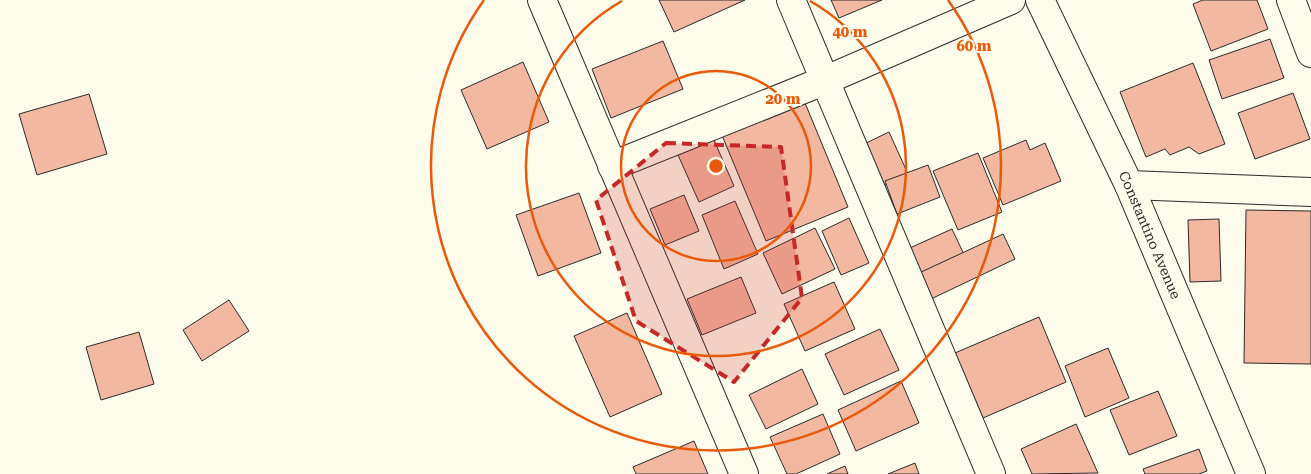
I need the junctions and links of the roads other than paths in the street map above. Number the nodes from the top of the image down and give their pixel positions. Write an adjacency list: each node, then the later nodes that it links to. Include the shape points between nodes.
1 (542, 0): 8 (street)
2 (791, 0): 7 (street)
3 (1011, 0): 7 (street)
4 (1040, 0): 9 (street, Constantino Avenue)
5 (1291, 0): 6 (street)
6 (1311, 53)
7 (826, 80): 8 (street); 12 (street)
8 (612, 166): 11 (street)
9 (1129, 185): 10 (street); 13 (street, Constantino Avenue)
10 (1311, 192)
11 (744, 474)
12 (991, 474)
13 (1251, 474)

